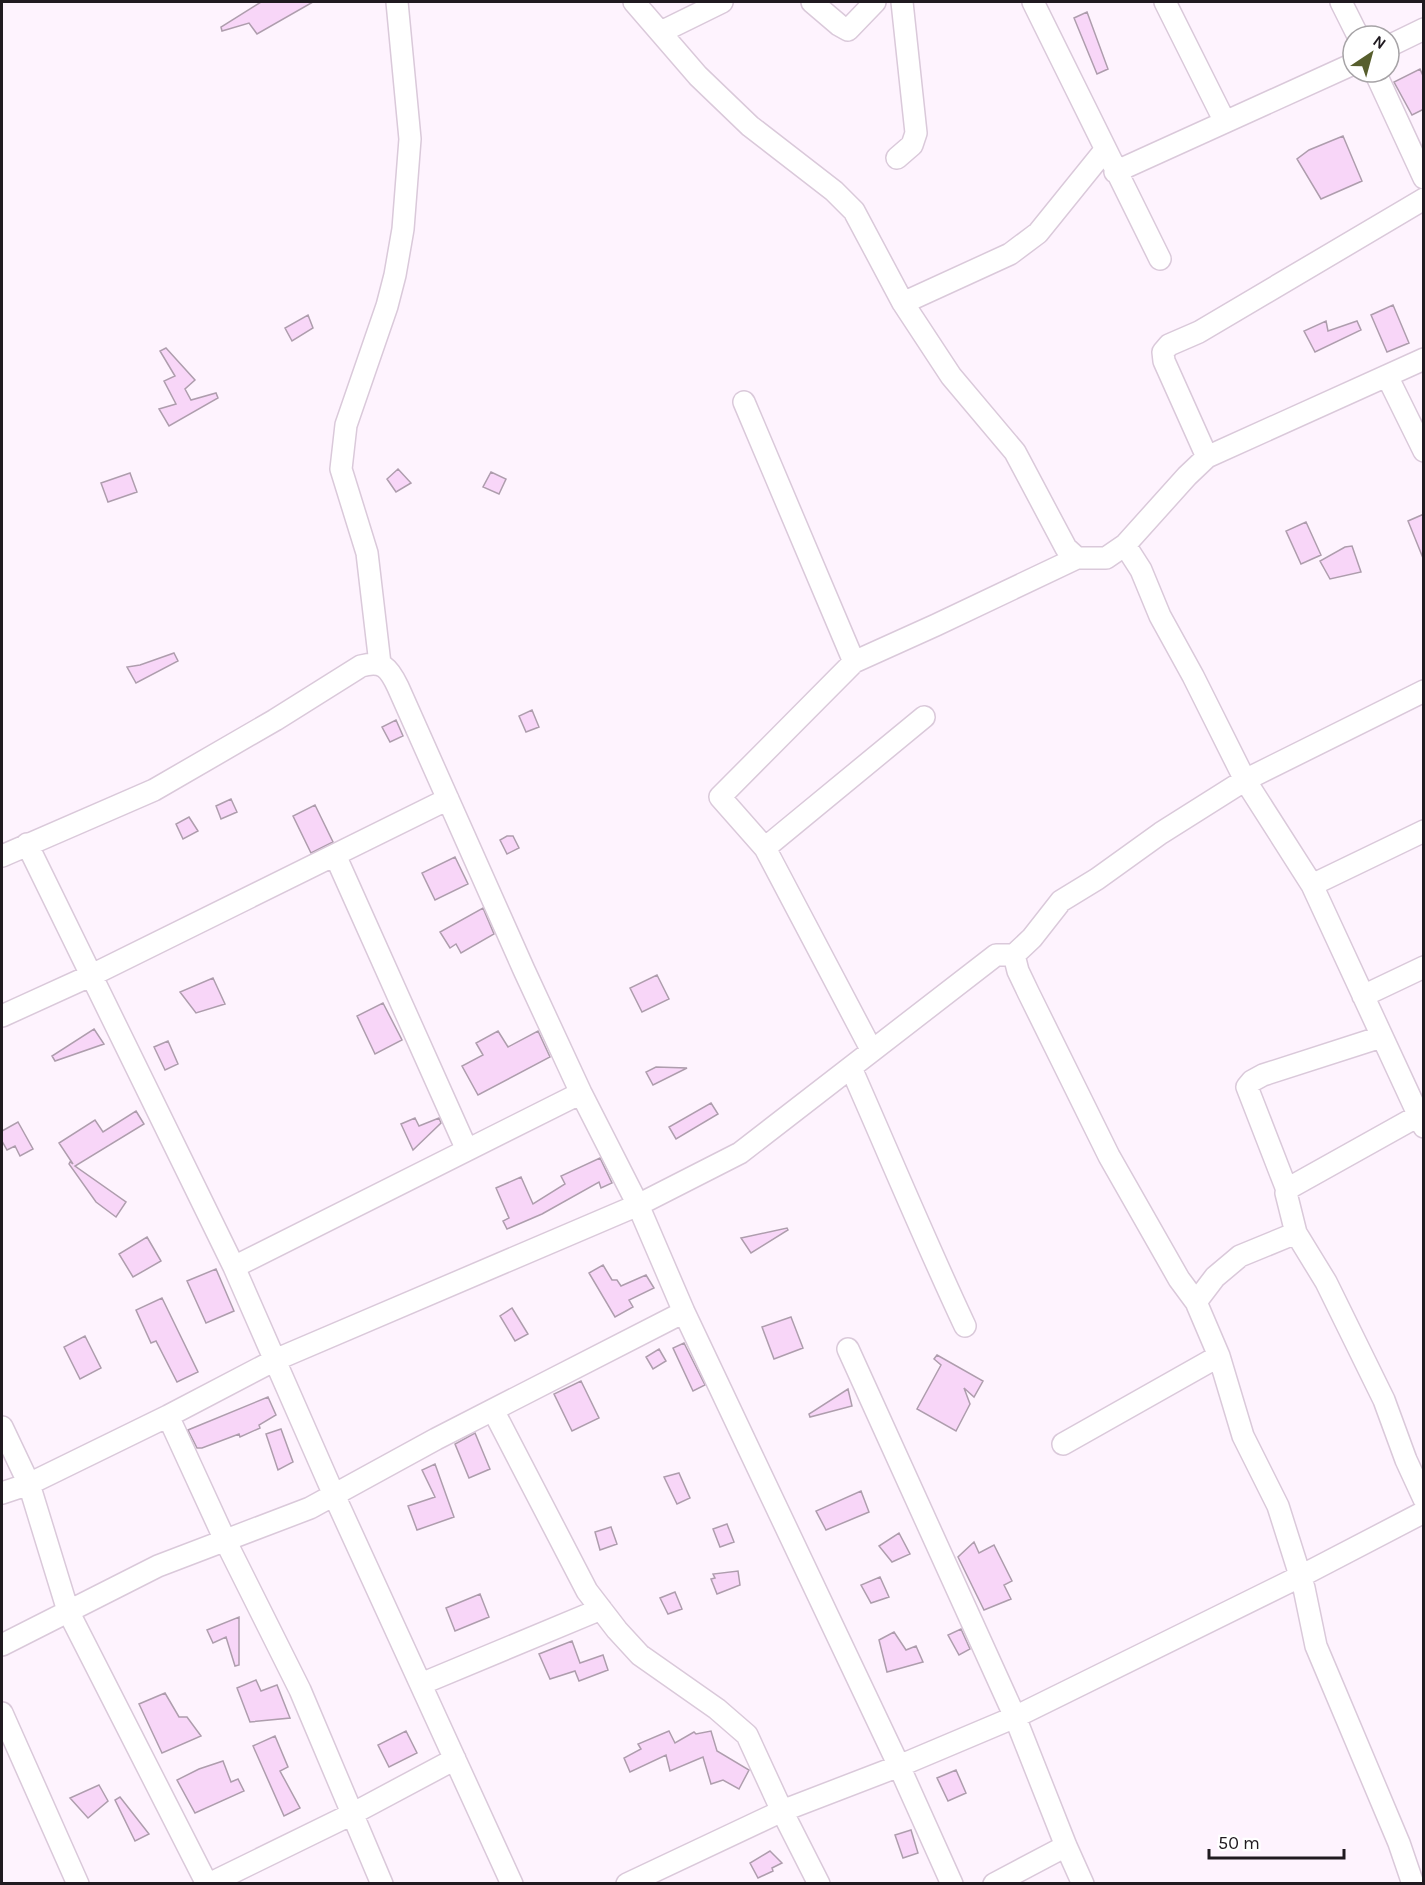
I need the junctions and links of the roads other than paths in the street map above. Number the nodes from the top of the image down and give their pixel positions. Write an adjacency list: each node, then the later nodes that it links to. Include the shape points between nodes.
1 (398, 2): 32 (street, via 410,139 403,229 387,306 346,425 341,469 367,553)
2 (634, 2): 12 (street)
3 (722, 2): 12 (street)
4 (812, 2): 5 (street, via 848,30)
5 (875, 2)
6 (902, 2): 18 (street, via 915,134 912,145)
7 (1033, 2): 17 (street)
8 (1165, 2): 16 (street)
9 (1341, 2): 10 (street)
10 (1352, 24)
11 (1424, 29): 13 (street)
12 (661, 32): 23 (street, via 698,76 750,126 834,190 854,211)
13 (1401, 40)
14 (1341, 69): 16 (street)
15 (1381, 84): 20 (street)
16 (1225, 122): 19 (street)
17 (1105, 150): 19 (street); 23 (street, via 1038,234 1010,254)
18 (897, 158)
19 (1115, 172): 22 (street)
20 (1424, 178)
21 (1424, 199): 28 (street, via 1199,332 1169,345 1163,352)
22 (1160, 259)
23 (903, 303): 30 (street, via 951,376 1015,452 1066,548)
24 (1424, 359): 25 (street)
25 (1387, 376): 27 (street); 28 (street)
26 (744, 402): 31 (street)
27 (1424, 451)
28 (1207, 458): 29 (street)
29 (1125, 544): 30 (street, via 1106,558); 35 (street)
30 (1077, 558): 31 (street)
31 (854, 662): 39 (street, via 720,797)
32 (380, 664): 36 (street, via 393,677); 38 (street, via 372,663 350,672 154,790)
33 (1424, 691): 35 (street)
34 (924, 717): 39 (street)
35 (1245, 780): 42 (street); 43 (street, via 1061,900)
36 (448, 799): 40 (street); 51 (street)
37 (1424, 831): 42 (street)
38 (27, 844): 41 (street); 45 (street)
39 (765, 848): 49 (street)
40 (335, 855): 45 (street); 53 (street)
41 (2, 856)
42 (1312, 885): 46 (street)
43 (1014, 955): 49 (street, via 996,955); 58 (street, via 1018,971 1109,1156)
44 (1424, 966): 46 (street)
45 (92, 975): 47 (street); 57 (street)
46 (1363, 996): 48 (street)
47 (2, 1016)
48 (1382, 1036): 52 (street); 54 (street, via 1263,1075 1247,1087)
49 (872, 1051): 50 (street)
50 (851, 1068): 55 (street, via 740,1153); 60 (street)
51 (581, 1093): 53 (street); 55 (street)
52 (1421, 1121): 54 (street)
53 (467, 1150): 57 (street)
54 (1287, 1190): 56 (street)
55 (638, 1205): 59 (street); 63 (street)
56 (1296, 1233): 58 (street, via 1240,1256 1215,1277); 71 (street, via 1326,1282 1384,1400)
57 (234, 1267): 63 (street)
58 (1196, 1302): 62 (street)
59 (684, 1312): 64 (street); 82 (street)
60 (965, 1326)
61 (848, 1349): 80 (street)
62 (1219, 1356): 67 (street); 74 (street, via 1243,1436 1278,1506)
63 (275, 1360): 65 (street); 70 (street)
64 (493, 1410): 70 (street); 75 (street, via 587,1591)
65 (168, 1416): 68 (street); 73 (street)
66 (2, 1427): 68 (street)
67 (1063, 1444)
68 (29, 1484): 69 (street); 76 (street)
69 (2, 1493)
70 (334, 1495): 73 (street); 78 (street)
71 (1424, 1500)
72 (1424, 1512): 74 (street)
73 (225, 1540): 76 (street, via 158,1566); 84 (street, via 300,1690)
74 (1301, 1576): 80 (street); 95 (street, via 1316,1646)
75 (601, 1609): 78 (street); 83 (street, via 639,1655 717,1709 747,1735)
76 (68, 1611): 77 (street); 88 (street)
77 (2, 1645)
78 (420, 1684): 81 (street)
79 (2, 1713): 87 (street)
80 (1015, 1717): 82 (street); 85 (street)
81 (455, 1758): 84 (street); 90 (street)
82 (899, 1766): 83 (street); 92 (street)
83 (782, 1811): 86 (street); 91 (street)
84 (352, 1814): 88 (street); 89 (street)
85 (1066, 1846): 93 (street); 94 (street)
86 (634, 1882)
87 (78, 1884)
88 (208, 1884)
89 (382, 1884)
90 (512, 1884)
91 (819, 1884)
92 (952, 1884)
93 (994, 1884)
94 (1083, 1884)
95 (1413, 1884)

